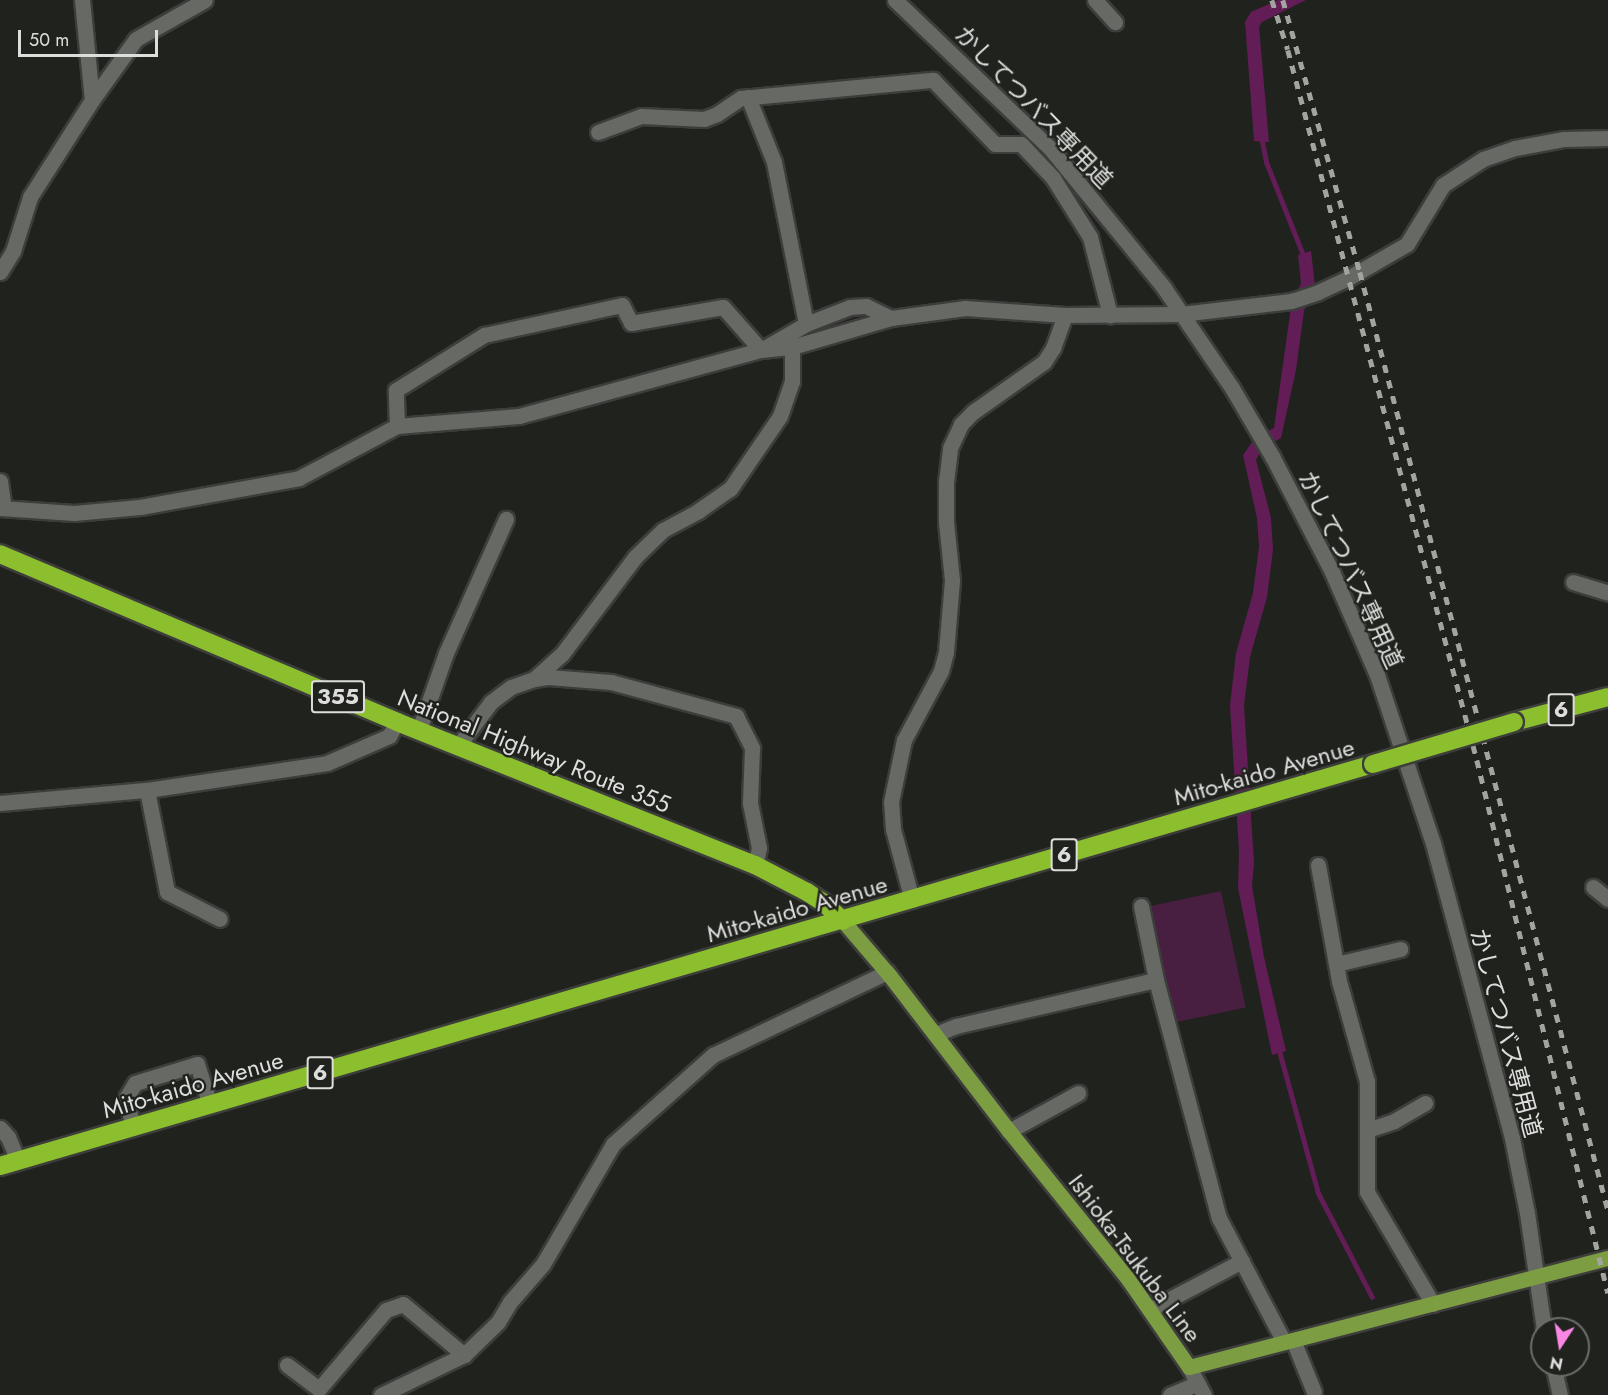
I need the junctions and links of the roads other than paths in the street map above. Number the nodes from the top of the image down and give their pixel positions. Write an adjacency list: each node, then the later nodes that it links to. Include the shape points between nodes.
1 (82, 0): 7 (street)
2 (205, 0): 7 (street, via 136,39)
3 (895, 0): 11 (street, かしてつバス専用道, via 1050,148)
4 (1095, 0): 5 (street)
5 (1115, 22)
6 (748, 97): 8 (street, via 704,119 641,116); 13 (street, via 933,80 994,144 1021,144 1053,177 1090,237); 15 (street, via 774,162)
7 (92, 100): 10 (street, via 30,197 13,251)
8 (598, 132)
9 (1608, 138): 11 (street, via 1564,139 1515,148 1469,167 1443,185 1407,244 1318,292 1291,301)
10 (0, 272)
11 (1181, 314): 13 (street); 56 (street, かしてつバス専用道, via 1232,388 1273,458 1332,572 1377,675 1433,843 1512,1138)
12 (1065, 315): 13 (street); 14 (street, via 965,308); 36 (street, via 1044,362 973,412 950,448 946,482 951,620 941,671 904,740 891,802 893,829)
13 (1110, 315)
14 (891, 318): 15 (street, via 866,306 850,307); 16 (street)
15 (806, 324): 17 (street)
16 (792, 347): 17 (street); 25 (street, via 792,382 780,416 737,480 698,511 663,530 635,557 562,654)
17 (761, 350): 18 (street, via 519,416); 18 (street, via 723,307 631,323 622,305 484,335 396,390)
18 (397, 426): 20 (street, via 299,478 140,507 74,513)
19 (0, 481): 20 (street)
20 (2, 508)
21 (506, 519): 28 (street, via 446,653)
22 (0, 554): 27 (highway, National Highway Route 355 / 355)
23 (1573, 582): 24 (street)
24 (1608, 592)
25 (534, 679): 29 (street, via 511,687 491,702); 32 (street, via 611,682 736,716 752,748 750,803 759,848)
26 (1608, 697): 36 (highway, Mito-kaido Avenue / 6, bridge)
27 (397, 722): 28 (highway, National Highway Route 355 / 355); 30 (street, via 389,736 327,764)
28 (419, 730): 29 (highway, National Highway Route 355 / 355)
29 (458, 746): 32 (highway, National Highway Route 355 / 355)
30 (147, 790): 31 (street); 38 (street, via 167,892)
31 (0, 803)
32 (755, 865): 39 (highway, National Highway Route 355 / 355, via 816,897)
33 (1318, 865): 41 (street)
34 (1593, 887): 35 (street)
35 (1608, 899)
36 (912, 900): 39 (highway, Mito-kaido Avenue / 6)
37 (1141, 906): 43 (street)
38 (220, 919)
39 (843, 921): 42 (main road, Ishioka-Tsukuba Line); 47 (highway, Mito-kaido Avenue / 6)
40 (1400, 949): 41 (street)
41 (1336, 964): 51 (street, via 1367,1081)
42 (887, 972): 44 (main road, Ishioka-Tsukuba Line); 61 (street, via 713,1055 613,1144 543,1264 498,1322)
43 (1156, 980): 44 (street, via 956,1026); 55 (street, via 1219,1218)
44 (936, 1034): 50 (main road, Ishioka-Tsukuba Line)
45 (1078, 1093): 50 (street)
46 (1425, 1104): 51 (street)
47 (210, 1105): 49 (highway, Mito-kaido Avenue / 6); 49 (street, via 197,1064 135,1083 126,1098)
48 (0, 1128): 52 (street)
49 (134, 1128): 52 (highway, Mito-kaido Avenue / 6)
50 (1010, 1131): 58 (main road, Ishioka-Tsukuba Line)
51 (1367, 1131): 57 (street, via 1367,1192)
52 (18, 1161): 53 (highway, Mito-kaido Avenue / 6)
53 (0, 1166)
54 (1608, 1258): 56 (main road, Ishioka-Tsukuba Line)
55 (1242, 1261): 58 (street); 60 (street)
56 (1535, 1278): 57 (main road, Ishioka-Tsukuba Line); 59 (street, かしてつバス専用道)
57 (1433, 1304): 60 (main road, Ishioka-Tsukuba Line)
58 (1151, 1309): 63 (main road, Ishioka-Tsukuba Line)
59 (1542, 1317)
60 (1289, 1341): 63 (main road, Ishioka-Tsukuba Line); 67 (street)
61 (464, 1355): 66 (street, via 403,1304 386,1310); 68 (street)
62 (287, 1365): 66 (street)
63 (1189, 1367): 65 (street)
64 (1556, 1377): 70 (street)
65 (1201, 1389): 69 (street)
66 (325, 1392)
67 (1314, 1392)
68 (381, 1395)
69 (1170, 1395)
70 (1560, 1395)

